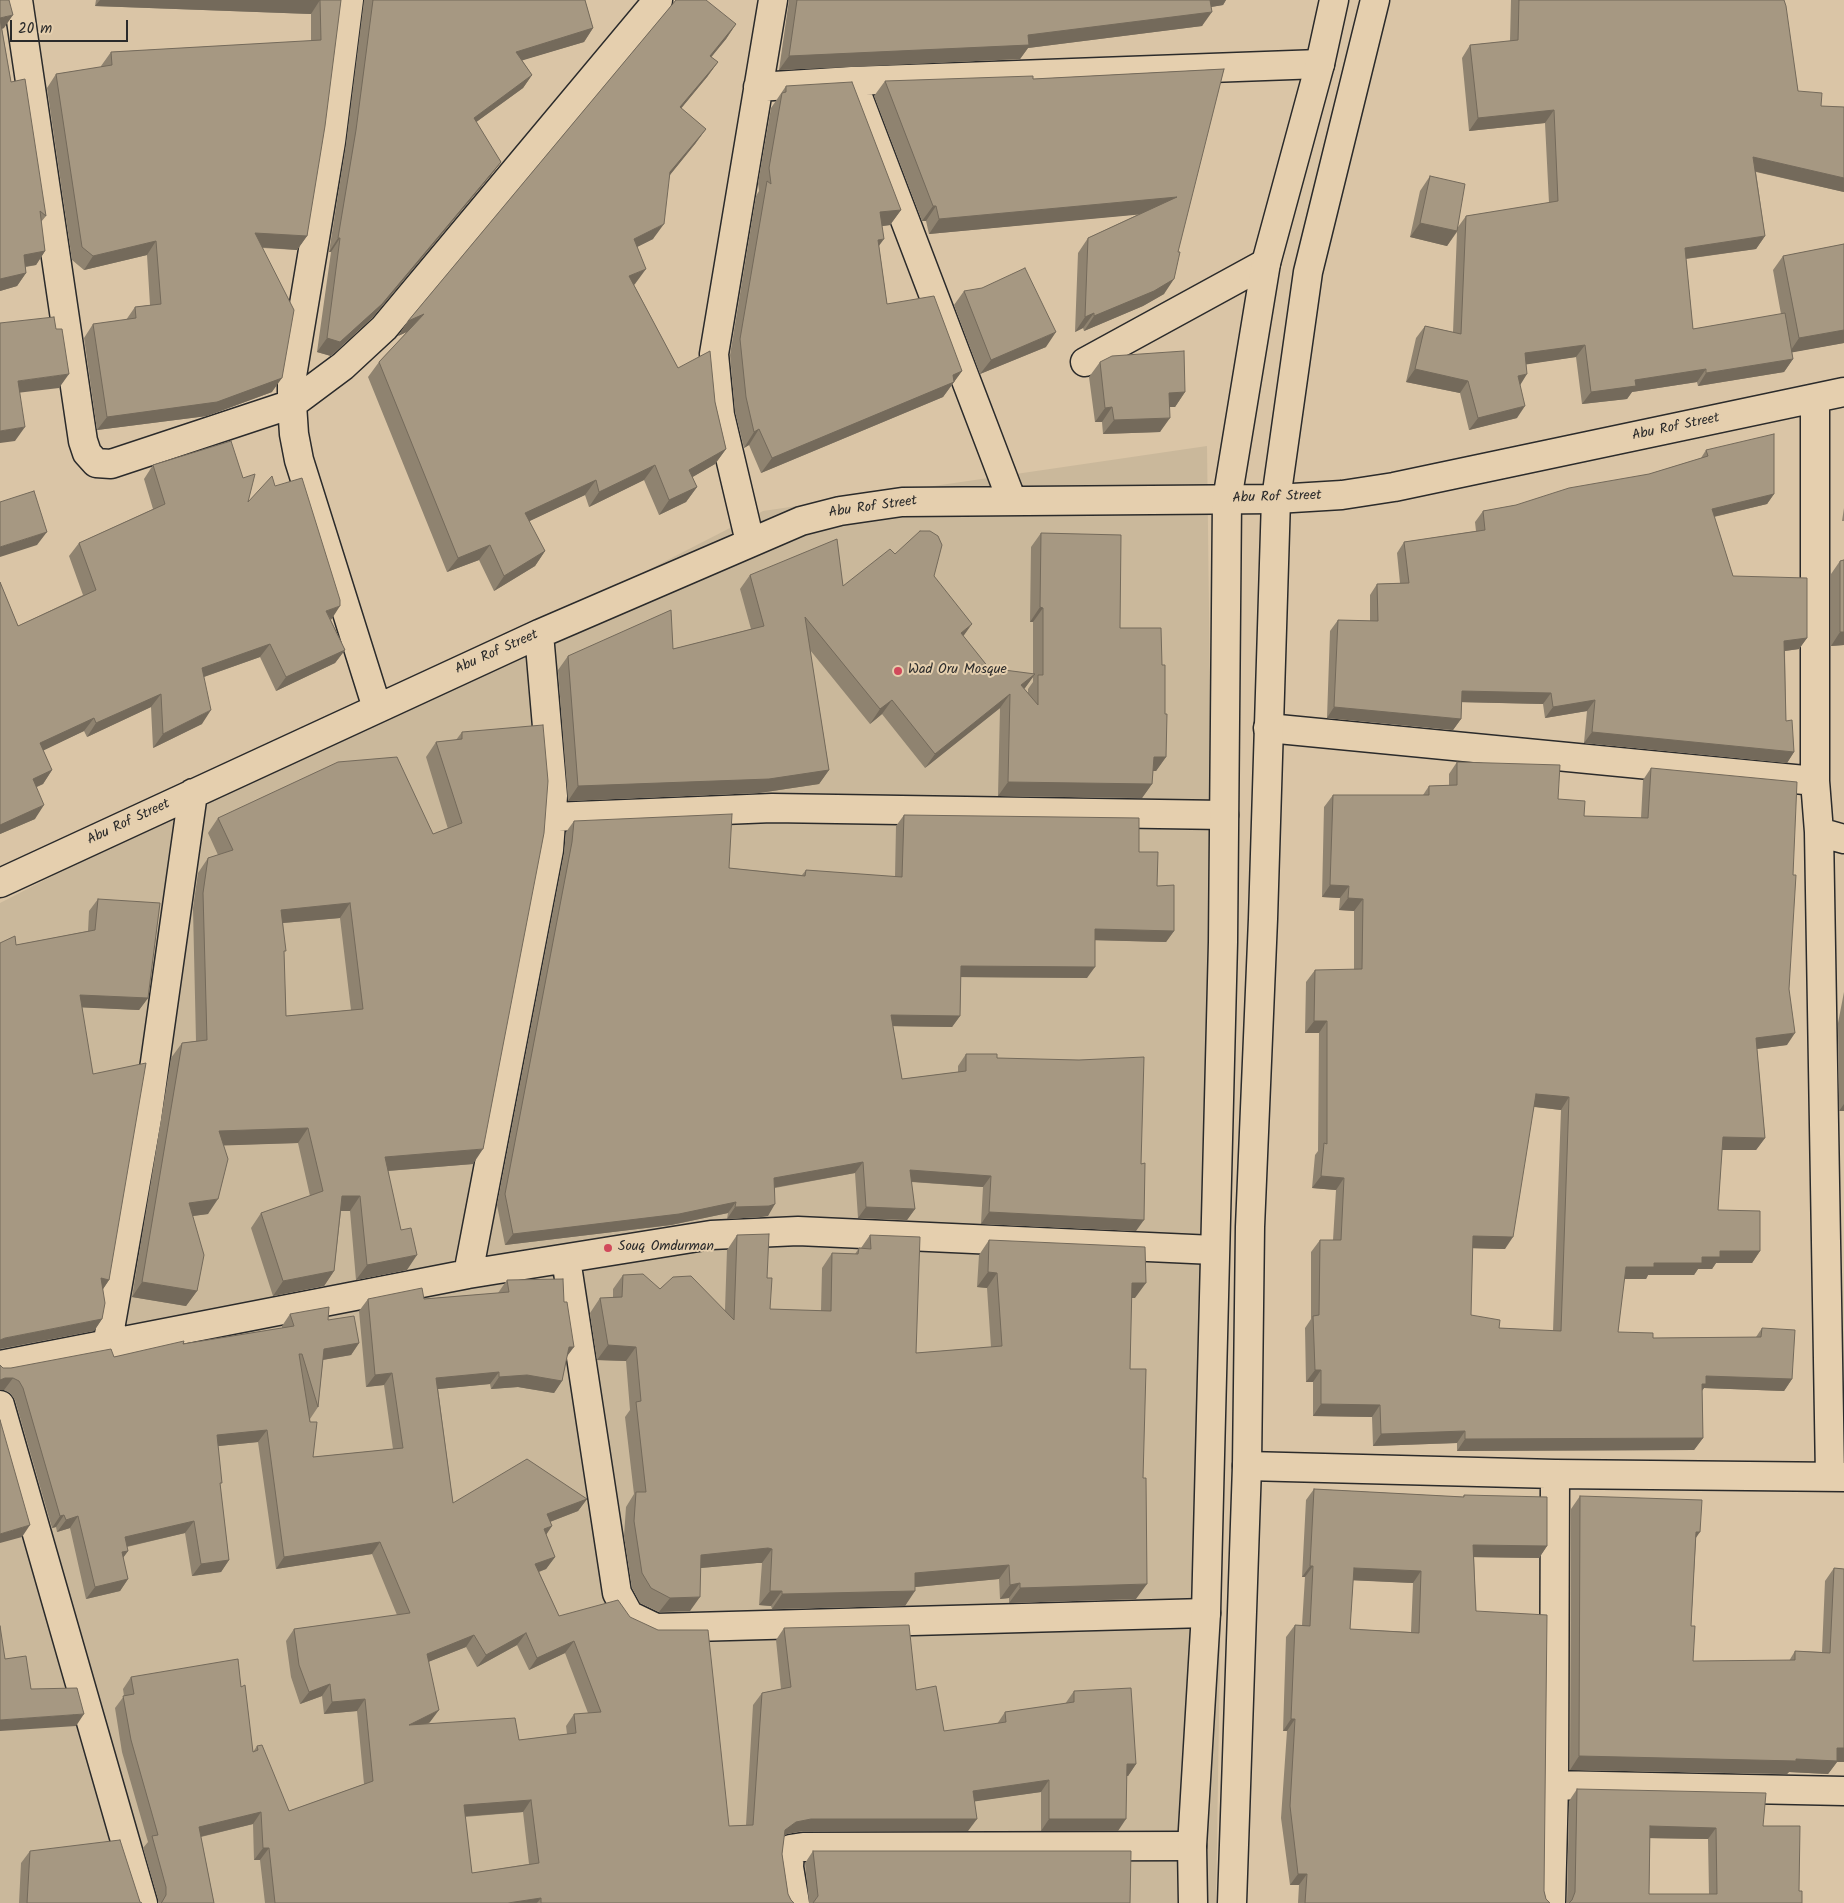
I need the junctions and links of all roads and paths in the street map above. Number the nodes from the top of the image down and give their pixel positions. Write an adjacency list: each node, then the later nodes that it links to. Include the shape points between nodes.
1 (18, 0): 14 (street, via 87,453 96,463 111,464)
2 (350, 0): 14 (street, via 331,142 292,376)
3 (658, 0): 14 (street, via 384,328 344,366)
4 (773, 0): 9 (street)
5 (1334, 0): 7 (street)
6 (1376, 0): 16 (street, via 1308,272)
7 (1320, 64): 8 (street); 10 (street)
8 (852, 81): 9 (street); 17 (street)
9 (758, 87): 18 (street, via 714,354 720,415)
10 (1266, 263): 11 (street); 15 (street)
11 (1085, 362)
12 (1844, 392): 13 (street, Abu Rof Street)
13 (1814, 399): 16 (street, Abu Rof Street, via 1394,488); 22 (street)
14 (292, 404): 20 (street, via 299,460)
15 (1227, 500): 16 (street, Abu Rof Street); 17 (street, Abu Rof Street); 24 (street)
16 (1276, 500): 21 (street)
17 (1012, 501): 18 (street, Abu Rof Street, via 902,502 840,510 800,521)
18 (750, 542): 19 (street, Abu Rof Street)
19 (539, 634): 20 (street, Abu Rof Street); 25 (street)
20 (376, 708): 23 (street, Abu Rof Street)
21 (1268, 728): 22 (street); 28 (street)
22 (1815, 781): 26 (street)
23 (193, 793): 29 (street, Abu Rof Street); 33 (street, via 147,1119)
24 (1224, 815): 25 (street, via 772,808); 27 (street)
25 (552, 817): 32 (street, via 549,850)
26 (1832, 836): 38 (street)
27 (1224, 877): 28 (street); 30 (street)
28 (1264, 878): 36 (street, via 1250,1227)
29 (0, 882)
30 (1214, 1250): 31 (street, via 798,1231 710,1235); 39 (street)
31 (566, 1259): 32 (street); 39 (street, via 617,1593 629,1616 656,1628)
32 (468, 1274): 33 (street)
33 (107, 1346): 34 (street)
34 (0, 1365)
35 (0, 1405): 43 (street)
36 (1247, 1466): 37 (street); 46 (street)
37 (1555, 1474): 38 (street); 40 (street)
38 (1837, 1477)
39 (1206, 1612): 42 (street)
40 (1554, 1785): 41 (street); 47 (street)
41 (1844, 1791)
42 (1192, 1846): 44 (street, via 803,1846 790,1849 789,1866); 45 (street)
43 (144, 1903)
44 (795, 1903)
45 (1193, 1903)
46 (1232, 1903)
47 (1551, 1903)

